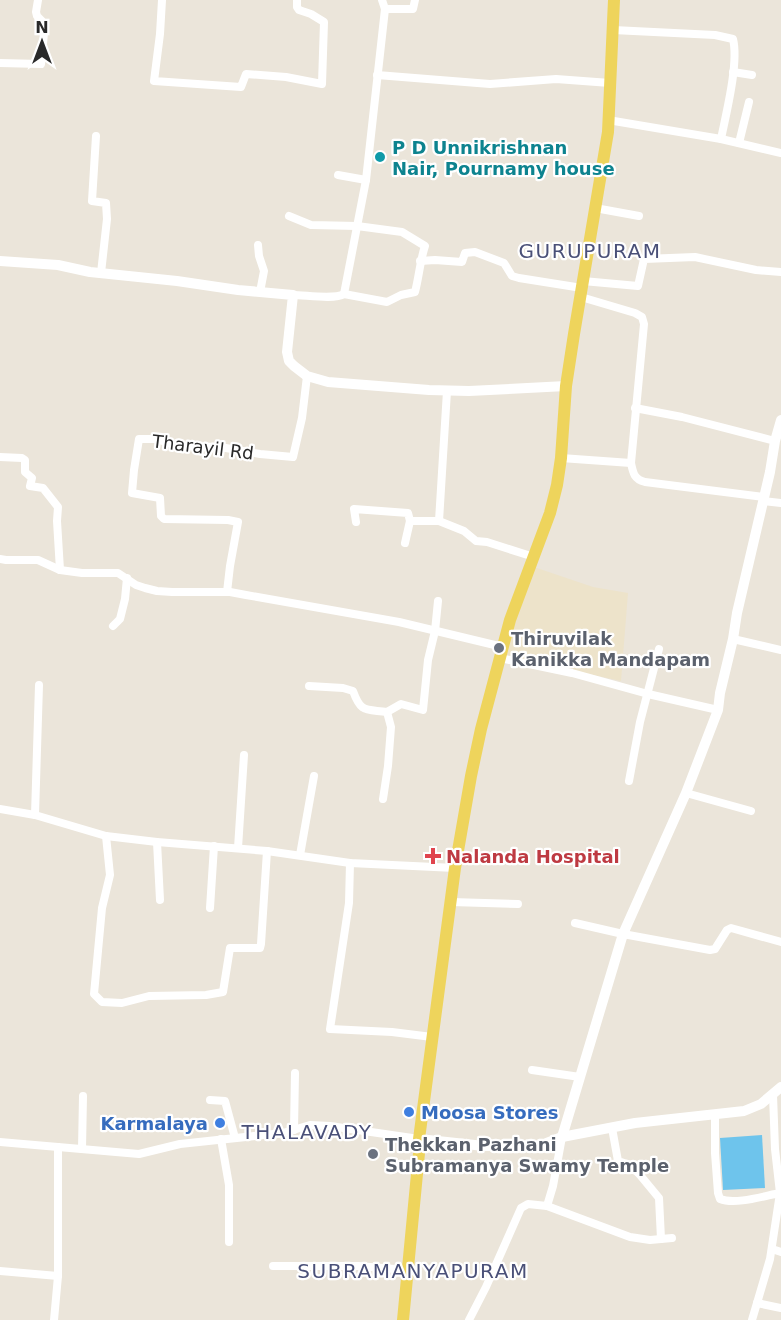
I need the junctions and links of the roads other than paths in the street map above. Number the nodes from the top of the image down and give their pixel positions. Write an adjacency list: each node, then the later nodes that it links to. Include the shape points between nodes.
1 (38, 0): 9 (street, via 36,12 44,33 41,64)
2 (162, 0): 3 (street, via 154,81 241,87 246,74 322,84 324,22 299,10)
3 (297, 0)
4 (382, 0): 7 (street)
5 (415, 0): 7 (street, via 413,9)
6 (614, 0): 8 (main road)
7 (385, 9): 11 (street)
8 (613, 30): 10 (street, via 733,39); 13 (main road)
9 (0, 63)
10 (733, 72): 12 (street); 17 (street)
11 (377, 75): 13 (street, via 490,84 556,79); 21 (street)
12 (752, 75)
13 (610, 83): 15 (main road)
14 (750, 102): 18 (street)
15 (608, 120): 17 (street); 22 (main road)
16 (96, 136): 30 (street, via 92,201 106,202 107,219)
17 (721, 139): 18 (street)
18 (739, 143): 19 (street)
19 (781, 153)
20 (338, 175): 21 (street)
21 (366, 180): 25 (street)
22 (595, 208): 24 (street); 31 (main road)
23 (289, 216): 25 (street, via 311,225)
24 (639, 216)
25 (357, 226): 28 (street, via 402,232 425,246); 33 (street)
26 (258, 245): 32 (street, via 264,271)
27 (0, 261): 30 (main road)
28 (420, 261): 31 (street, via 462,262 465,253 475,252 504,263 512,276); 33 (street, via 415,292 387,302)
29 (781, 272): 31 (street, via 695,257 644,259 638,286)
30 (101, 273): 32 (main road)
31 (582, 289): 36 (main road); 38 (street, via 642,317)
32 (260, 292): 34 (main road)
33 (344, 294): 34 (street)
34 (293, 295): 35 (main road, via 289,361)
35 (307, 376): 37 (main road, via 328,382); 54 (street, Tharayil Rd, via 293,457 139,439 132,493 160,498 160,516 164,519 238,522)
36 (566, 386): 37 (main road); 42 (main road)
37 (447, 391): 47 (street)
38 (635, 408): 40 (street); 43 (street)
39 (781, 420): 40 (main road)
40 (775, 441): 44 (main road)
41 (0, 457): 52 (street, via 25,460 25,472 32,478 30,486 43,488 58,507)
42 (561, 458): 43 (street); 50 (main road, via 552,506)
43 (631, 463): 44 (street, via 635,478 645,482)
44 (764, 499): 45 (street); 58 (main road)
45 (781, 503)
46 (410, 521): 47 (street); 48 (street, via 408,513 354,509); 49 (street)
47 (439, 521): 50 (street, via 464,531 476,541)
48 (356, 522)
49 (405, 543)
50 (534, 557): 61 (main road)
51 (0, 559): 52 (street, via 38,560)
52 (60, 570): 53 (street, via 118,573)
53 (127, 578): 54 (street, via 157,591); 56 (street, via 120,619)
54 (227, 592): 57 (street, via 399,621)
55 (438, 601): 57 (street)
56 (112, 626)
57 (435, 631): 61 (street); 66 (street, via 423,710 401,704)
58 (733, 639): 60 (street); 65 (main road)
59 (659, 649): 64 (street)
60 (781, 650)
61 (502, 652): 64 (street); 82 (main road, via 471,776)
62 (39, 685): 74 (street)
63 (309, 686): 66 (street, via 353,691 358,705 364,709)
64 (648, 694): 65 (street); 69 (street)
65 (717, 710): 70 (main road)
66 (387, 712): 71 (street, via 391,727)
67 (244, 756): 78 (street)
68 (314, 776): 80 (street)
69 (629, 782)
70 (686, 793): 73 (street); 88 (main road)
71 (382, 799)
72 (0, 808): 74 (street)
73 (751, 811)
74 (35, 815): 75 (street)
75 (106, 836): 76 (street); 79 (street, via 110,875 102,908 94,994 102,1002 223,992 230,948 260,948)
76 (157, 842): 77 (street); 83 (street)
77 (214, 846): 78 (street); 86 (street)
78 (238, 848): 79 (street)
79 (267, 850): 80 (street)
80 (300, 855): 81 (street)
81 (350, 863): 82 (street); 90 (street, via 349,903 330,1029)
82 (455, 868): 84 (main road)
83 (160, 900)
84 (451, 902): 85 (street); 90 (main road)
85 (518, 904)
86 (210, 908)
87 (575, 923): 88 (street)
88 (623, 934): 89 (street, via 710,950 716,949 731,928); 93 (main road)
89 (781, 942)
90 (432, 1037): 104 (main road)
91 (532, 1070): 93 (street)
92 (295, 1073): 100 (street)
93 (580, 1077): 101 (main road)
94 (781, 1087): 95 (main road)
95 (772, 1095): 98 (main road, via 750,1109); 108 (street)
96 (82, 1096): 107 (street)
97 (210, 1100): 102 (street, via 225,1101)
98 (715, 1114): 99 (main road); 109 (street, via 720,1199 744,1200)
99 (612, 1128): 101 (main road); 112 (street, via 618,1161 640,1175 659,1198)
100 (294, 1130): 102 (street); 104 (street, via 310,1125 330,1126)
101 (562, 1137): 104 (main road, via 526,1146); 110 (street)
102 (235, 1138): 103 (street)
103 (221, 1139): 107 (street, via 140,1154); 113 (street, via 228,1180)
104 (419, 1139): 117 (main road)
105 (0, 1142): 106 (street)
106 (58, 1147): 107 (street); 119 (street)
107 (82, 1149)
108 (779, 1156): 109 (street)
109 (780, 1193): 114 (street)
110 (547, 1206): 112 (street, via 630,1237); 124 (street, via 528,1204 521,1208)
111 (672, 1238): 112 (street)
112 (660, 1239)
113 (229, 1242)
114 (772, 1249): 115 (street); 120 (street)
115 (781, 1252)
116 (273, 1266): 117 (street)
117 (407, 1270): 123 (main road)
118 (0, 1271): 119 (street)
119 (58, 1276): 122 (street)
120 (757, 1303): 121 (street); 125 (street)
121 (781, 1308)
122 (54, 1320)
123 (403, 1320)
124 (469, 1320)
125 (752, 1320)

